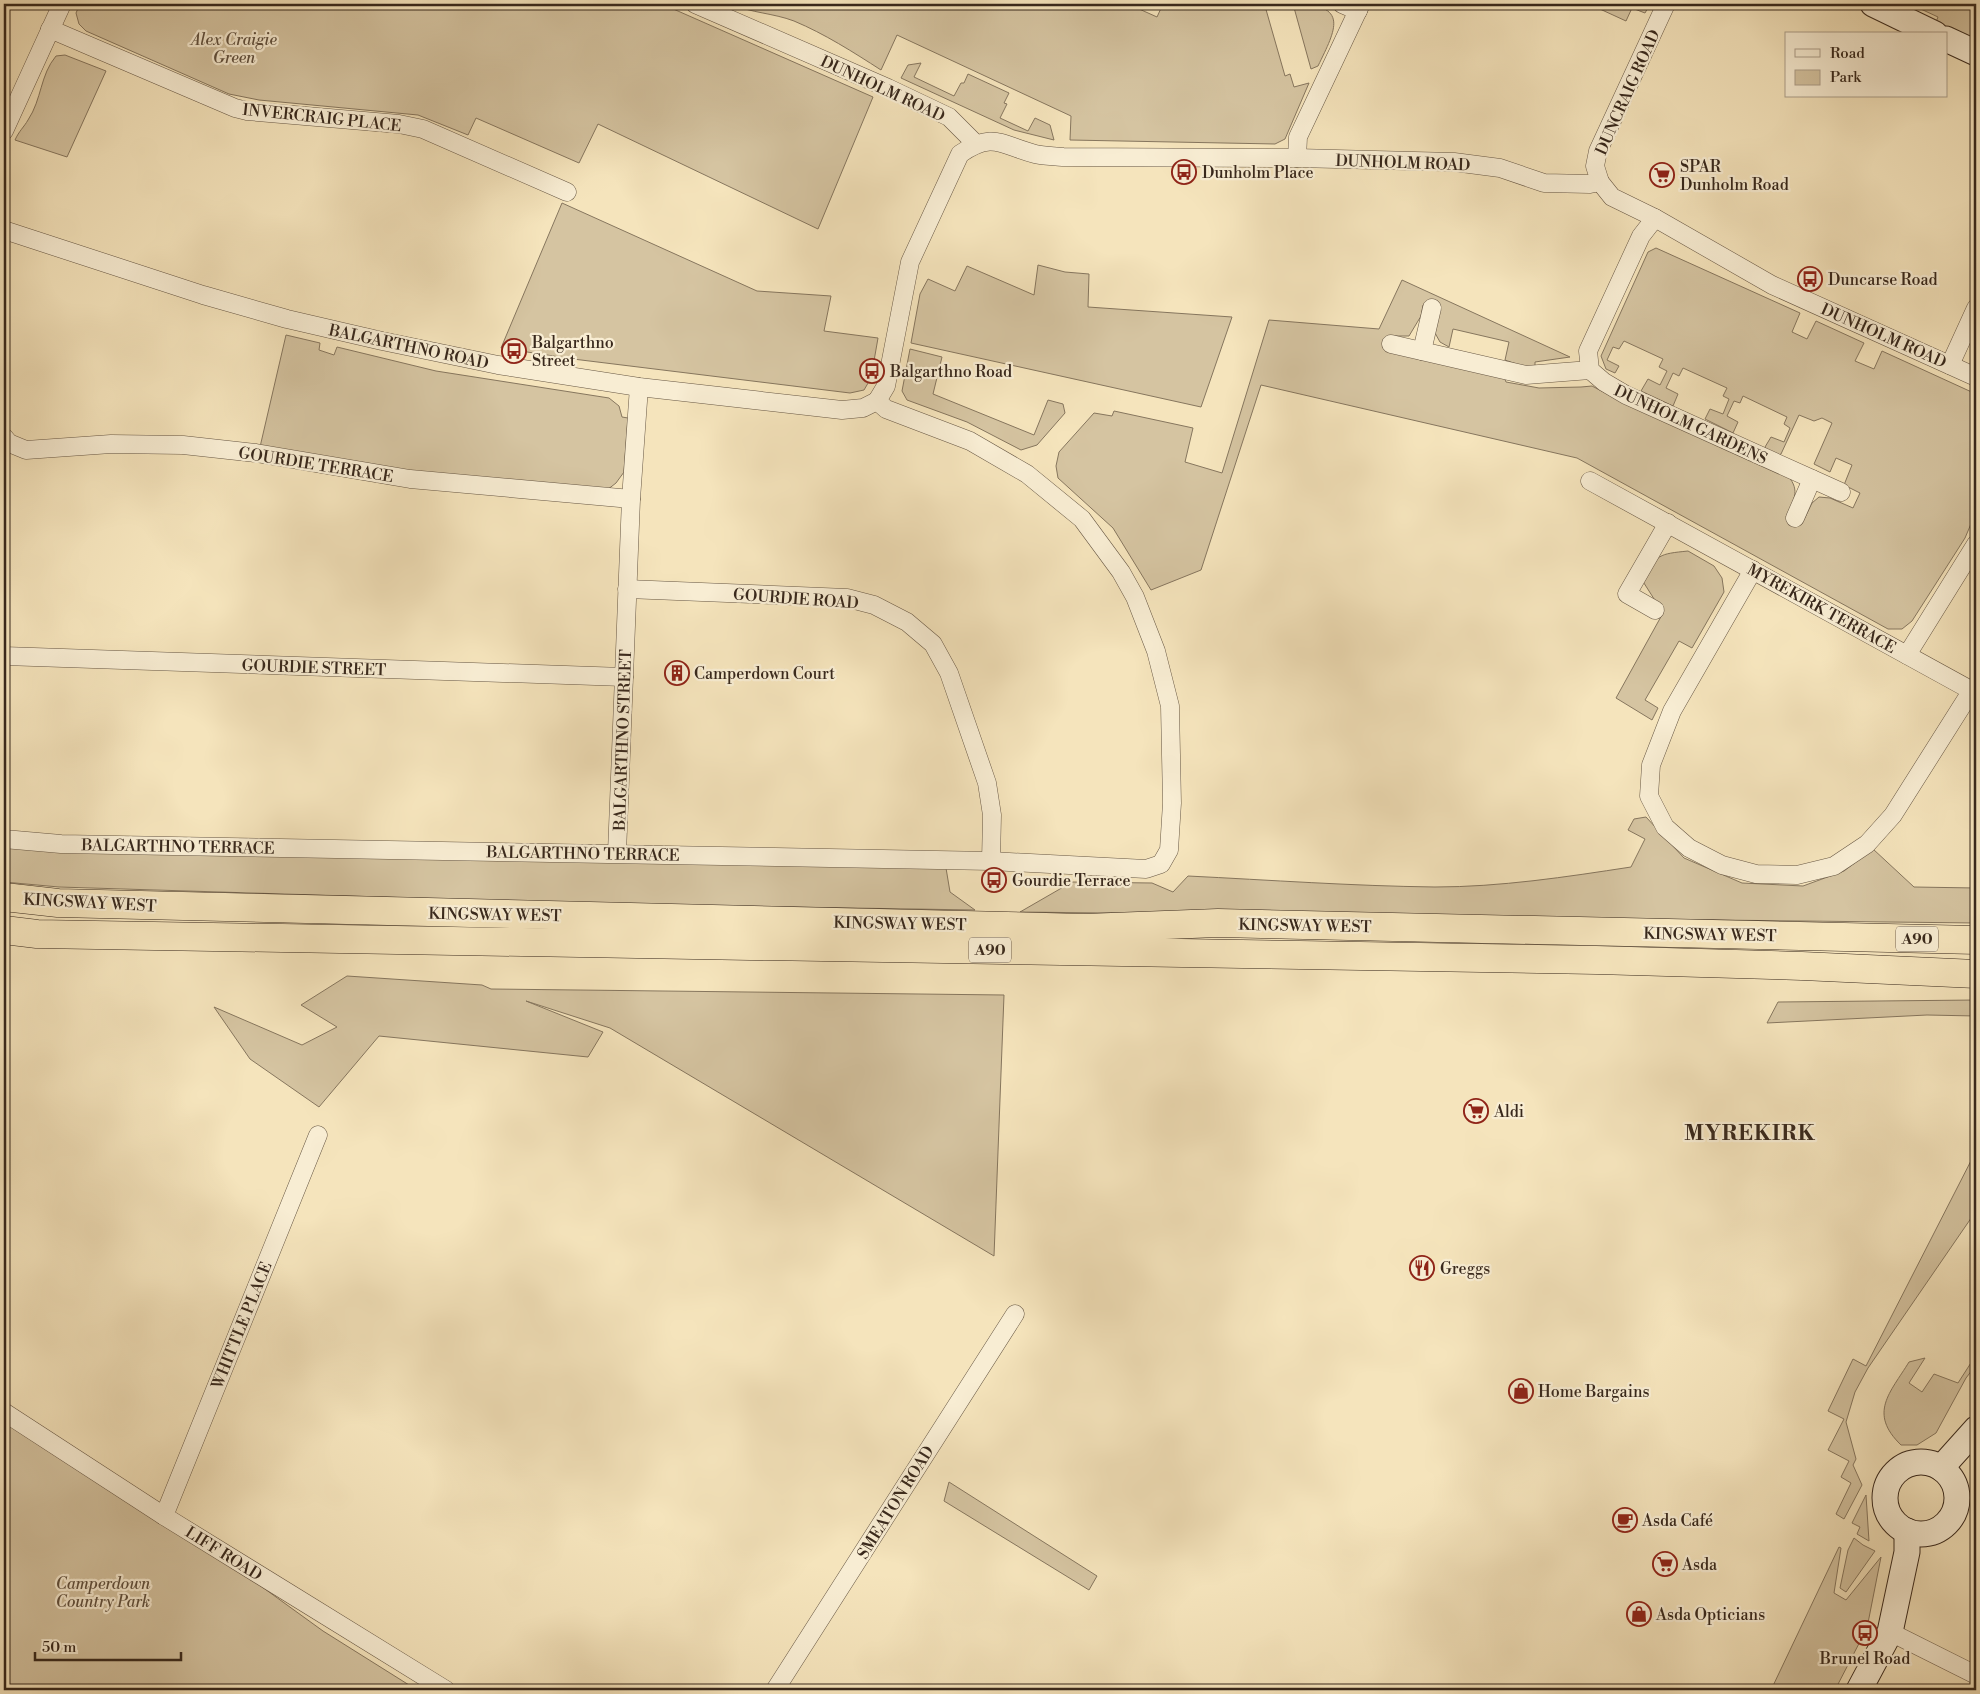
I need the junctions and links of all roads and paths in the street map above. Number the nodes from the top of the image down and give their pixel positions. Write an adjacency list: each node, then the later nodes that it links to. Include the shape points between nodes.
1 (62, 4): 6 (street)
2 (696, 4): 11 (street, DUNHOLM ROAD, via 949,117)
3 (1666, 4): 13 (street, DUNCRAIG ROAD, via 1598,151 1595,166)
4 (1873, 4): 7 (street)
5 (1354, 6): 12 (street, via 1298,138)
6 (50, 29): 10 (street); 14 (street, INVERCRAIG PLACE, via 235,108 423,129)
7 (1931, 32)
8 (1948, 40): 9 (street)
9 (1976, 53)
10 (4, 131)
11 (975, 143): 12 (street, DUNHOLM ROAD, via 996,140 1036,154 1063,157); 25 (street, via 960,154 910,262 886,386)
12 (1297, 158): 13 (street, DUNHOLM ROAD, via 1454,162 1500,168 1544,183)
13 (1600, 182): 15 (street, DUNHOLM ROAD, via 1612,197)
14 (567, 192)
15 (1655, 218): 21 (street, DUNHOLM ROAD, via 1772,285); 22 (street, via 1641,236 1588,351)
16 (4, 230): 24 (street, BALGARTHNO ROAD, via 203,296 287,319 498,364)
17 (1432, 308): 20 (street)
18 (1976, 308): 21 (street)
19 (1391, 344): 20 (street)
20 (1422, 351): 22 (street, via 1526,375)
21 (1950, 364): 23 (street, DUNHOLM ROAD)
22 (1590, 370): 27 (street, DUNHOLM GARDENS, via 1626,395)
23 (1976, 377)
24 (639, 387): 25 (street, BALGARTHNO ROAD, via 842,410 863,408); 30 (street, BALGARTHNO STREET)
25 (877, 401): 43 (street, BALGARTHNO TERRACE, via 886,409 970,441 1026,474 1082,519 1135,597 1156,651 1170,706 1169,850 1161,864 1146,869)
26 (4, 437): 30 (street, GOURDIE TERRACE, via 9,443 26,450 111,444 183,446 256,453 410,479)
27 (1812, 479): 29 (street, DUNHOLM GARDENS); 31 (street)
28 (1590, 480): 32 (street, MYREKIRK TERRACE)
29 (1841, 492)
30 (631, 500): 35 (street, BALGARTHNO STREET)
31 (1795, 518)
32 (1668, 523): 34 (street, MYREKIRK TERRACE); 36 (street, via 1627,594)
33 (1976, 544): 37 (street)
34 (1753, 570): 37 (street, MYREKIRK TERRACE); 40 (street, via 1672,711 1651,765 1649,796 1665,827 1689,848 1722,865 1756,874 1797,875 1834,866 1867,844 1893,815)
35 (628, 589): 39 (street, BALGARTHNO STREET); 43 (street, GOURDIE ROAD, via 847,598 874,605 907,622 933,644 949,673 987,783 992,815)
36 (1655, 610)
37 (1907, 655): 40 (street, MYREKIRK TERRACE)
38 (4, 656): 39 (street, GOURDIE STREET)
39 (624, 677): 42 (street, BALGARTHNO STREET)
40 (1974, 692)
41 (4, 839): 42 (street, BALGARTHNO TERRACE, via 61,844)
42 (617, 853): 43 (street, BALGARTHNO TERRACE)
43 (991, 861)
44 (4, 897): 46 (highway, KINGSWAY WEST / A90, via 58,903 1085,928 1218,923)
45 (4, 930): 47 (highway, KINGSWAY WEST / A90, via 36,934 1596,960)
46 (1976, 940)
47 (1976, 974)
48 (318, 1135): 53 (street, WHITTLE PLACE)
49 (1015, 1314): 58 (street, SMEATON ROAD)
50 (4, 1412): 53 (street, LIFF ROAD)
51 (1976, 1429): 52 (street)
52 (1941, 1468): 54 (street, via 1952,1479 1957,1494 1953,1514 1945,1525 1933,1532); 54 (street, via 1930,1463 1906,1464 1888,1481 1885,1498 1889,1515)
53 (164, 1516): 57 (street, LIFF ROAD)
54 (1907, 1531): 55 (street, via 1907,1552)
55 (1890, 1632): 56 (street); 59 (street)
56 (1976, 1675)
57 (446, 1690)
58 (775, 1690)
59 (1859, 1690)

